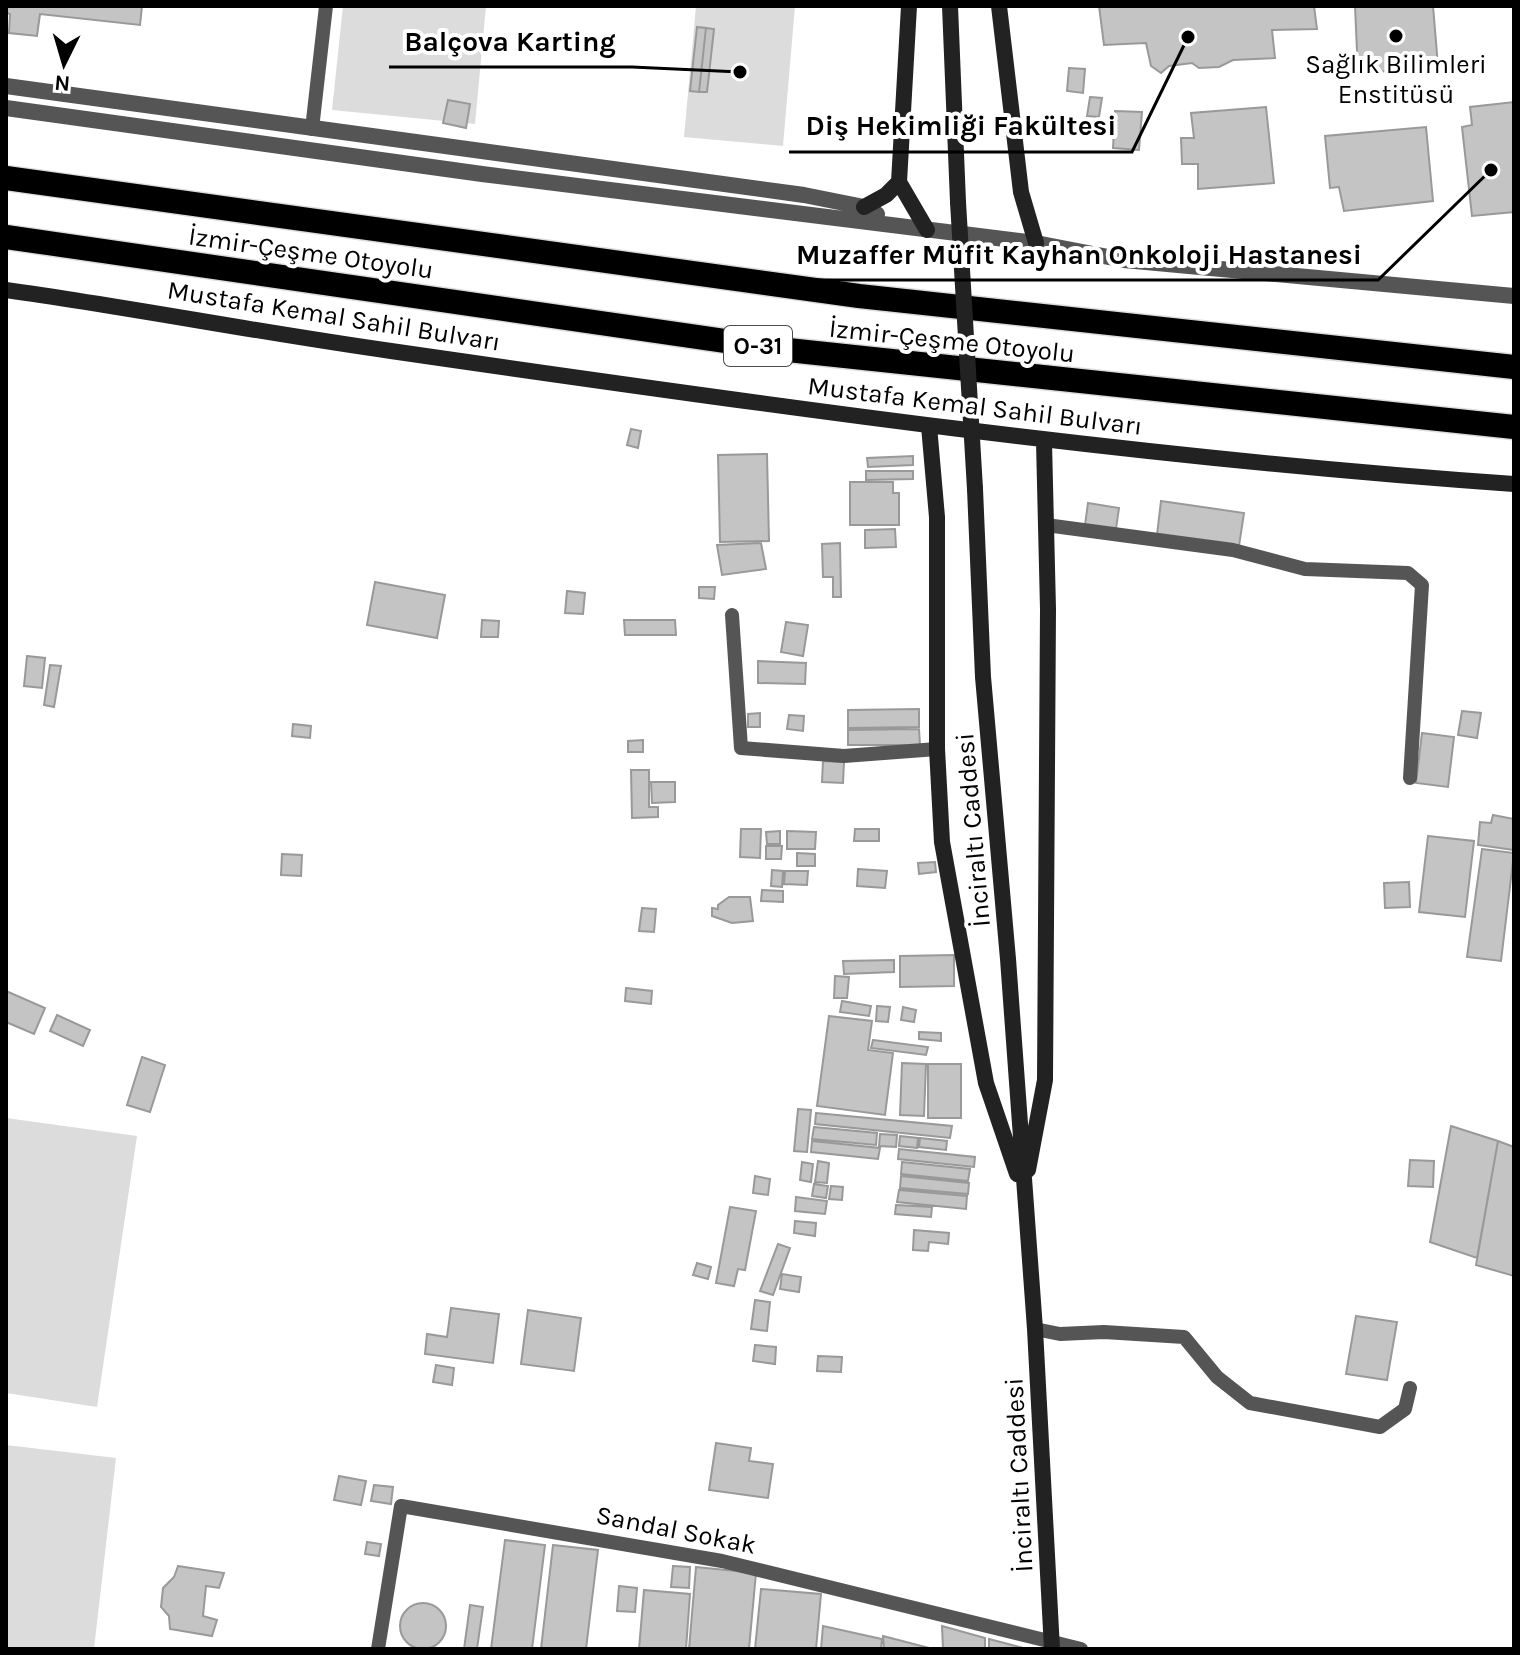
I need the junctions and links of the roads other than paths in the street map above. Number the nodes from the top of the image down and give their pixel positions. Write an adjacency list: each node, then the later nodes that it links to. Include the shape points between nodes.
1 (326, 6): 7 (street)
2 (909, 6): 9 (main road)
3 (950, 6): 26 (main road, İnciraltı Caddesi, bridge, via 983,677)
4 (999, 6): 14 (main road, via 1021,192)
5 (6, 86): 7 (street)
6 (6, 108): 11 (street)
7 (312, 129): 10 (street)
8 (6, 178): 17 (highway, İzmir-Çeşme Otoyolu / O-31, via 859,296)
9 (899, 182): 10 (main road); 12 (main road)
10 (864, 207): 11 (street)
11 (903, 227): 12 (street)
12 (927, 230): 14 (street)
13 (6, 237): 19 (highway, İzmir-Çeşme Otoyolu / O-31, via 788,350)
14 (1036, 243): 16 (street, via 1124,260)
15 (6, 290): 18 (main road, Mustafa Kemal Sahil Bulvarı)
16 (1514, 296)
17 (1514, 367)
18 (929, 426): 20 (main road, Mustafa Kemal Sahil Bulvarı); 24 (main road, via 937,517)
19 (1514, 427)
20 (1044, 442): 21 (main road, Mustafa Kemal Sahil Bulvarı); 22 (main road)
21 (1514, 484)
22 (1046, 525): 25 (street, via 1233,550 1305,569 1408,573 1422,585); 26 (main road, via 1045,1080)
23 (732, 615): 24 (street, via 741,748 844,756)
24 (937, 749): 26 (main road, via 942,842 986,1083)
25 (1410, 778)
26 (1024, 1195): 27 (main road, İnciraltı Caddesi)
27 (1035, 1329): 28 (street, via 1184,1337 1217,1377 1250,1403 1380,1427 1405,1409); 29 (main road, İnciraltı Caddesi)
28 (1410, 1388)
29 (1052, 1644): 30 (street, Sandal Sokak, via 722,1561 401,1506); 31 (street, Sandal Sokak)
30 (378, 1649)
31 (1081, 1649)

